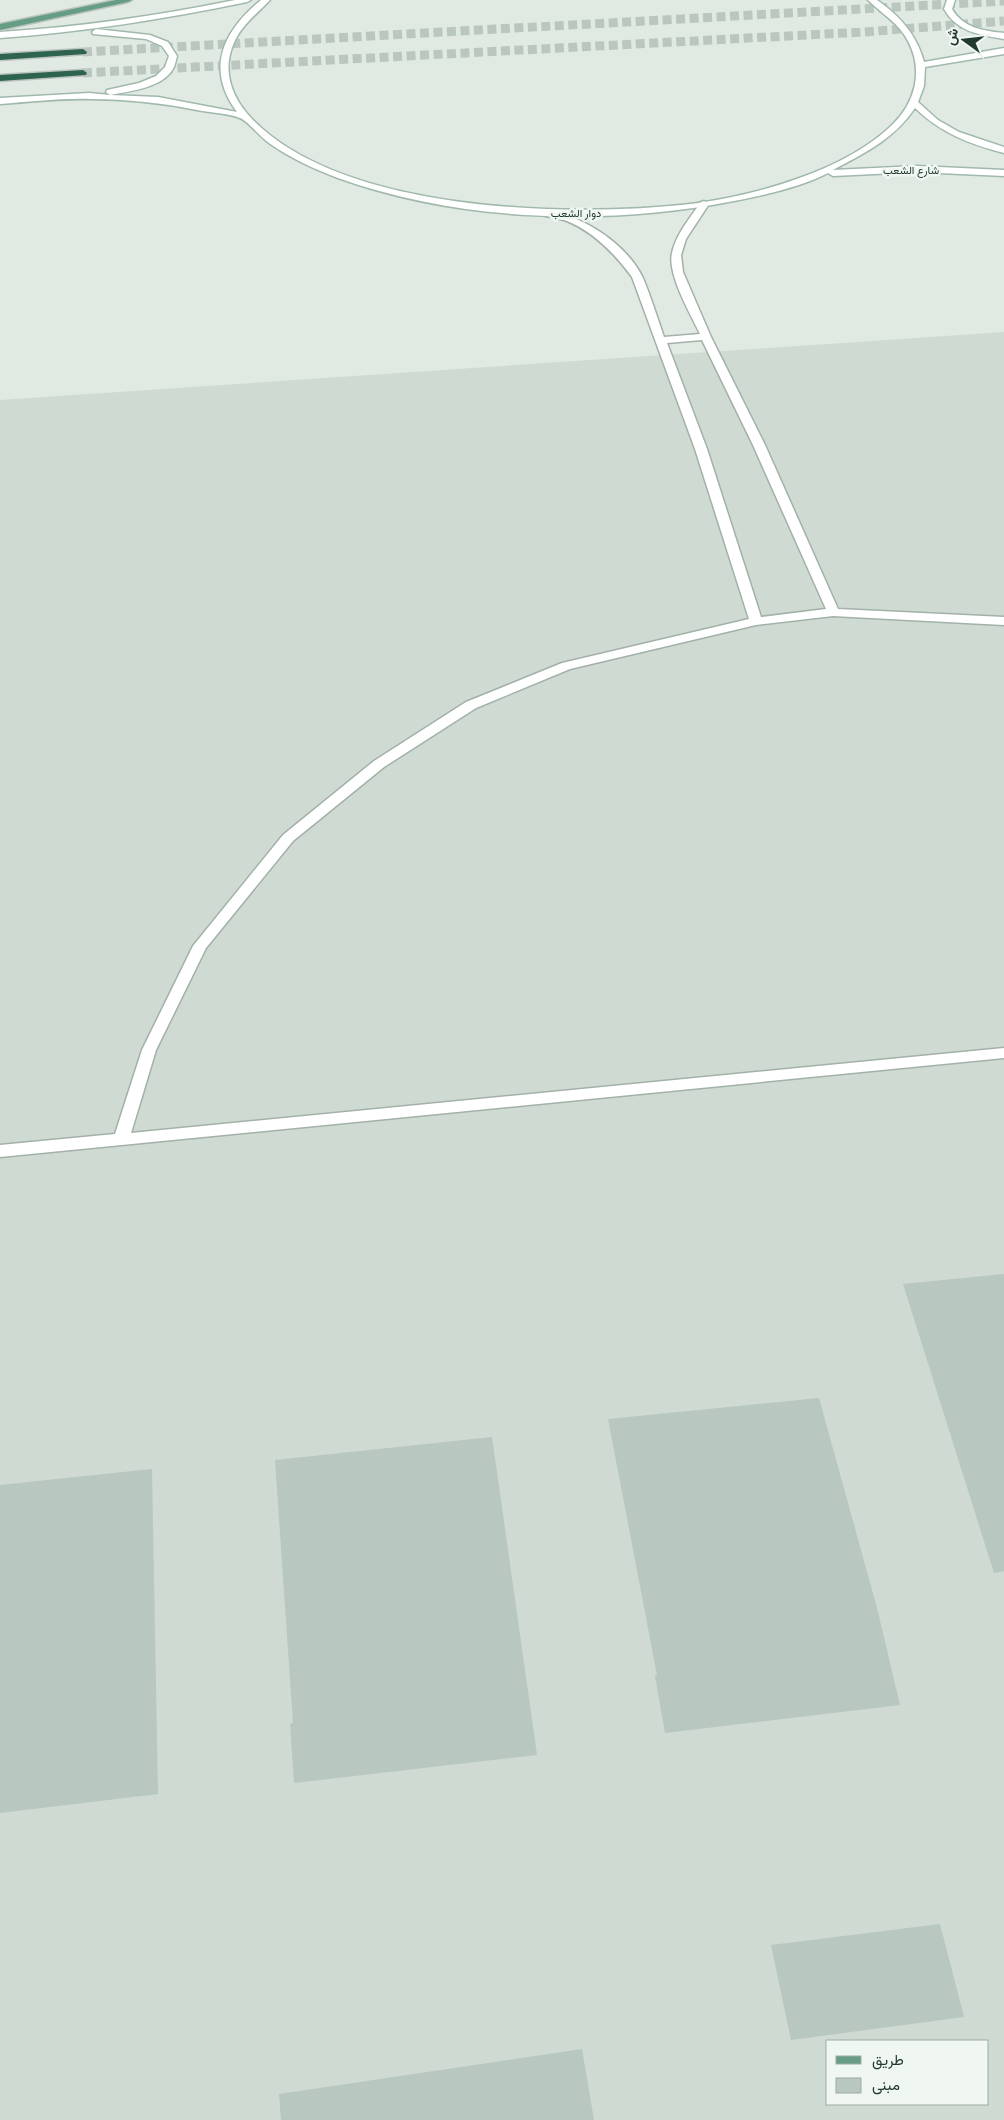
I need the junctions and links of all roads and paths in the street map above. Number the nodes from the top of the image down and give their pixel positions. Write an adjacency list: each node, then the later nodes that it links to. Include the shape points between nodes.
1 (128, 0): 6 (main road)
2 (247, 0): 7 (street, via 178,14)
3 (266, 0): 19 (street, دوار الشعب, via 236,29 226,50 223,72 229,94)
4 (872, 0): 13 (street, دوار الشعب, via 901,24 914,44)
5 (951, 0): 9 (street, via 948,9 961,24)
6 (0, 27)
7 (44, 32): 8 (street); 16 (street, via 102,32 147,37 165,44 172,56 168,69 146,83)
8 (0, 35)
9 (1004, 36)
10 (1004, 51): 13 (street)
11 (83, 52): 12 (highway)
12 (0, 57)
13 (921, 65): 18 (street, دوار الشعب, via 921,84)
14 (82, 73): 15 (highway)
15 (0, 78)
16 (89, 96): 17 (street); 19 (street, via 158,100)
17 (0, 101)
18 (914, 103): 20 (street, via 935,122 956,134); 22 (street, دوار الشعب, via 886,136 844,164)
19 (243, 116): 24 (street, دوار الشعب, via 277,145 305,161 347,178 420,198)
20 (1004, 150)
21 (1004, 173): 22 (street, شارع الشعب, via 917,169)
22 (818, 174): 23 (street, دوار الشعب, via 755,194)
23 (704, 204): 24 (street, دوار الشعب, via 619,212); 25 (street, via 681,239 676,255 678,272)
24 (531, 212): 26 (street, via 558,214 614,248 637,277)
25 (706, 337): 26 (street); 27 (street, via 759,445)
26 (659, 340): 28 (street, via 701,449)
27 (833, 612): 28 (street); 29 (street)
28 (756, 621): 31 (street, via 566,666 471,705 379,764 288,838 200,946 149,1050)
29 (1004, 621)
30 (1004, 1053): 31 (street)
31 (121, 1139): 32 (street)
32 (0, 1151)

